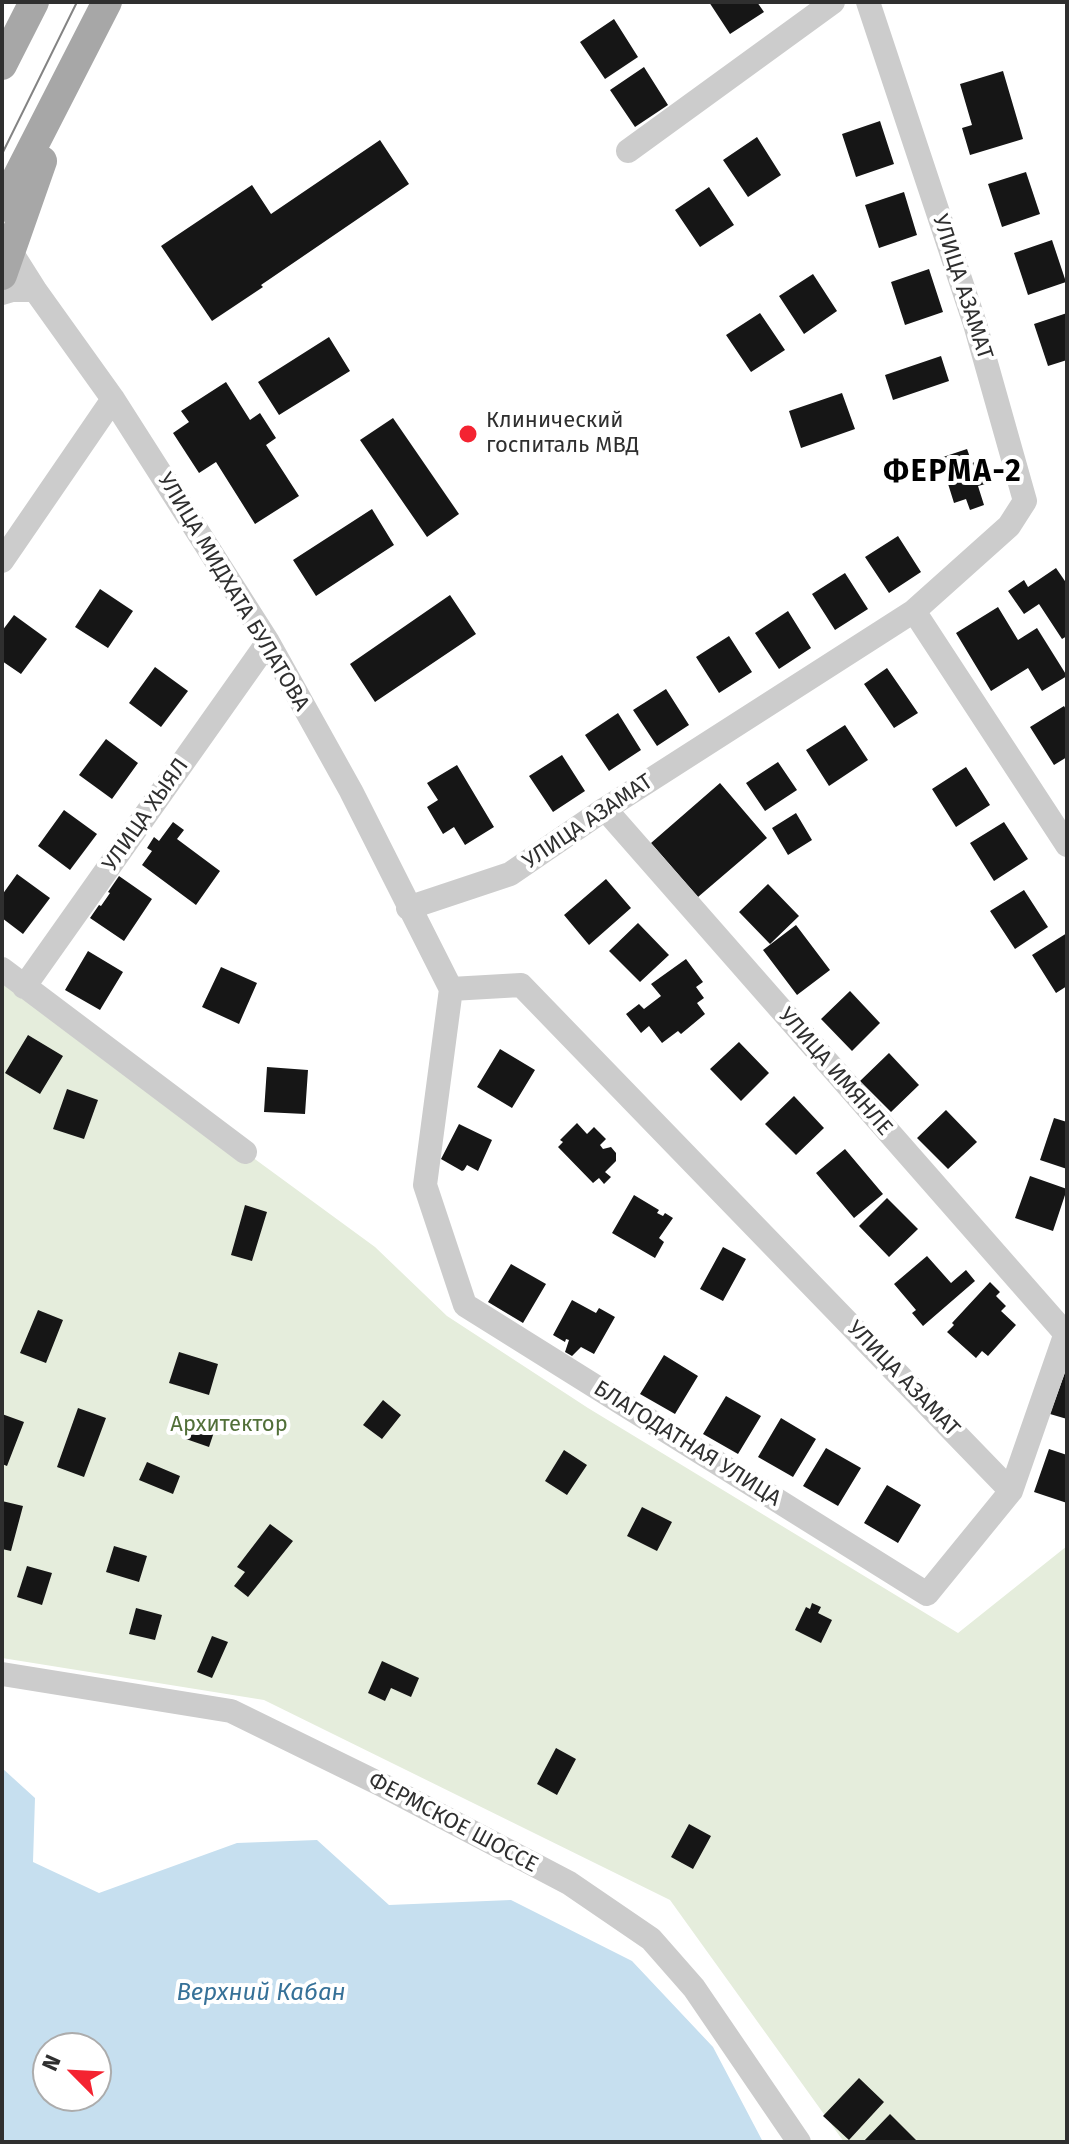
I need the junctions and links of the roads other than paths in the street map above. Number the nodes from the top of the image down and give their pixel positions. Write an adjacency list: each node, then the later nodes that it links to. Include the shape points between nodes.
1 (34, 2): 5 (main road)
2 (107, 2): 6 (main road)
3 (833, 2): 7 (street)
4 (868, 2): 14 (street, УЛИЦА АЗАМАТ, via 975,324 1025,501 1009,526)
5 (6, 54)
6 (74, 68): 8 (main road); 9 (main road)
7 (628, 151)
8 (2, 207)
9 (6, 264): 10 (street, УЛИЦА МИДХАТА БУЛАТОВА)
10 (35, 290): 11 (street); 12 (street, УЛИЦА МИДХАТА БУЛАТОВА)
11 (2, 293)
12 (113, 399): 13 (street); 15 (street, УЛИЦА МИДХАТА БУЛАТОВА)
13 (2, 561)
14 (914, 611): 16 (street, УЛИЦА АЗАМАТ); 17 (street)
15 (268, 642): 18 (street, УЛИЦА МИДХАТА БУЛАТОВА, via 351,791); 20 (street, УЛИЦА ХЫЯЛ)
16 (605, 809): 18 (street, УЛИЦА АЗАМАТ, via 510,874); 23 (street, УЛИЦА ИМЯНЛЕ)
17 (1067, 845)
18 (408, 908): 21 (street)
19 (2, 969): 20 (street)
20 (24, 987): 22 (street)
21 (451, 989): 24 (street, УЛИЦА АЗАМАТ, via 521,985); 24 (street, БЛАГОДАТНАЯ УЛИЦА, via 425,1185 465,1305 927,1594)
22 (245, 1152)
23 (1066, 1332): 24 (street, БЛАГОДАТНАЯ УЛИЦА)
24 (1011, 1491)
25 (2, 1674): 26 (street, ФЕРМСКОЕ ШОССЕ, via 231,1711 569,1883 651,1939 694,1988)
26 (799, 2142)

